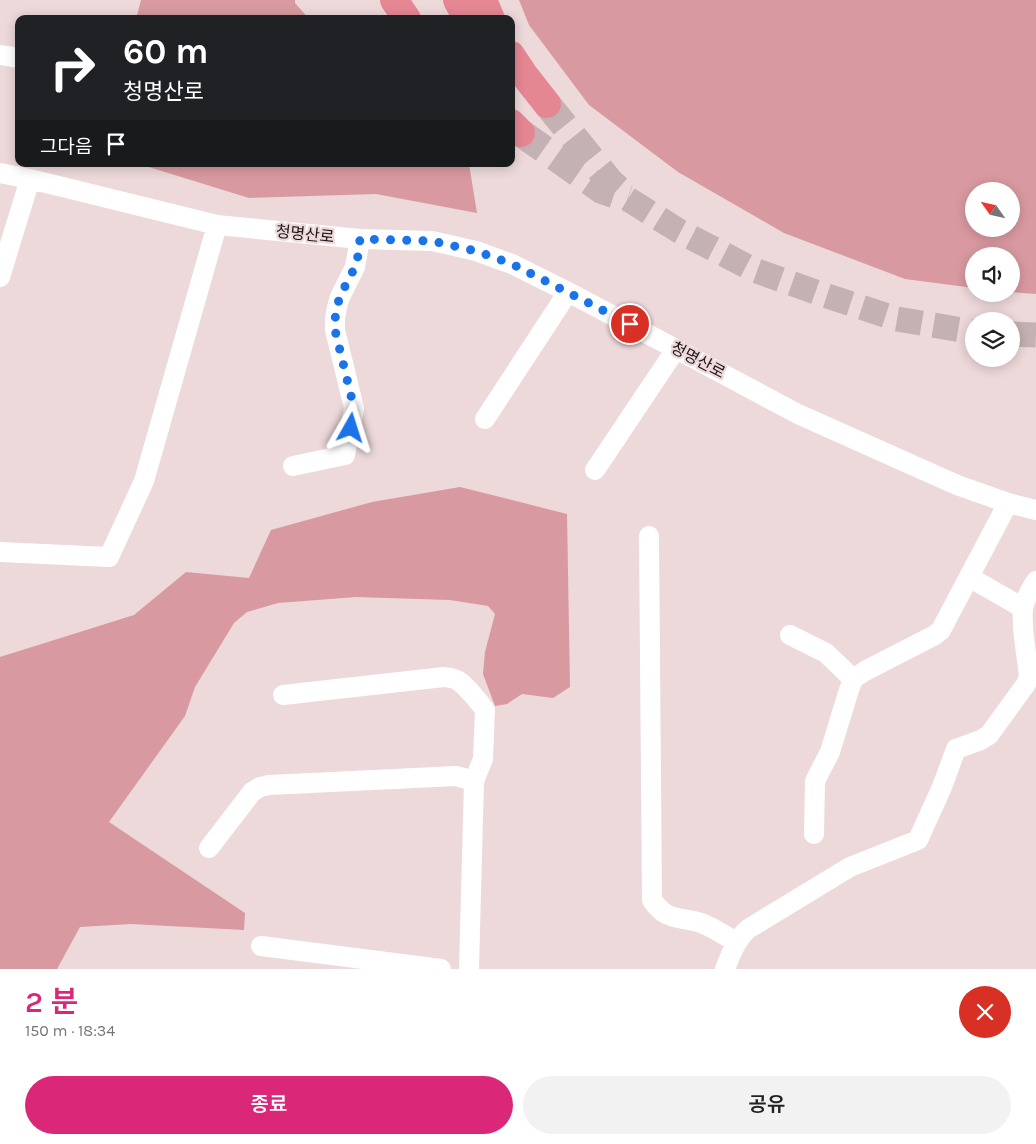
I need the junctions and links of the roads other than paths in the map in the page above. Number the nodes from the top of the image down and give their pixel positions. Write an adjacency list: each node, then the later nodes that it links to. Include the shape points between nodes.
1 (394, 0): 5 (highway)
2 (415, 0): 6 (highway)
3 (457, 0): 7 (highway)
4 (483, 0): 8 (highway)
5 (404, 15)
6 (424, 15)
7 (465, 15)
8 (489, 15)
9 (0, 55): 10 (street)
10 (15, 57)
11 (515, 61): 13 (highway, via 525,76)
12 (515, 96): 13 (highway)
13 (524, 126)
14 (0, 173): 15 (street, 청명산로)
15 (30, 179): 16 (street, 청명산로); 18 (street)
16 (217, 225): 17 (street, 청명산로); 27 (street, via 144,481 109,557)
17 (360, 239): 19 (street, 청명산로, via 432,241 476,251 512,264); 22 (street, via 355,267 340,296 335,319 354,408 345,455)
18 (0, 277)
19 (568, 292): 20 (street, 청명산로); 21 (street)
20 (676, 349): 23 (street); 24 (street, 청명산로, via 798,414 957,485)
21 (485, 418)
22 (293, 466)
23 (595, 470)
24 (1008, 503): 25 (street, 청명산로); 28 (street)
25 (1036, 510)
26 (649, 536): 38 (street, via 652,900 665,914 702,923)
27 (0, 552)
28 (969, 577): 30 (street); 33 (street, via 941,630 865,670)
29 (1036, 581): 30 (street)
30 (1024, 608): 32 (street, via 1023,621)
31 (790, 635): 33 (street, via 826,653)
32 (1031, 653): 38 (street, via 1026,684 989,735 956,749 918,840 850,867 748,929)
33 (854, 680): 36 (street, via 830,752 816,781)
34 (283, 695): 35 (street, via 452,678 460,682 485,710 483,759)
35 (474, 781): 37 (street, via 456,776 260,787 252,792); 41 (street)
36 (814, 834)
37 (208, 848)
38 (736, 942): 42 (street)
39 (261, 946): 40 (street)
40 (441, 969)
41 (469, 969)
42 (725, 969)

